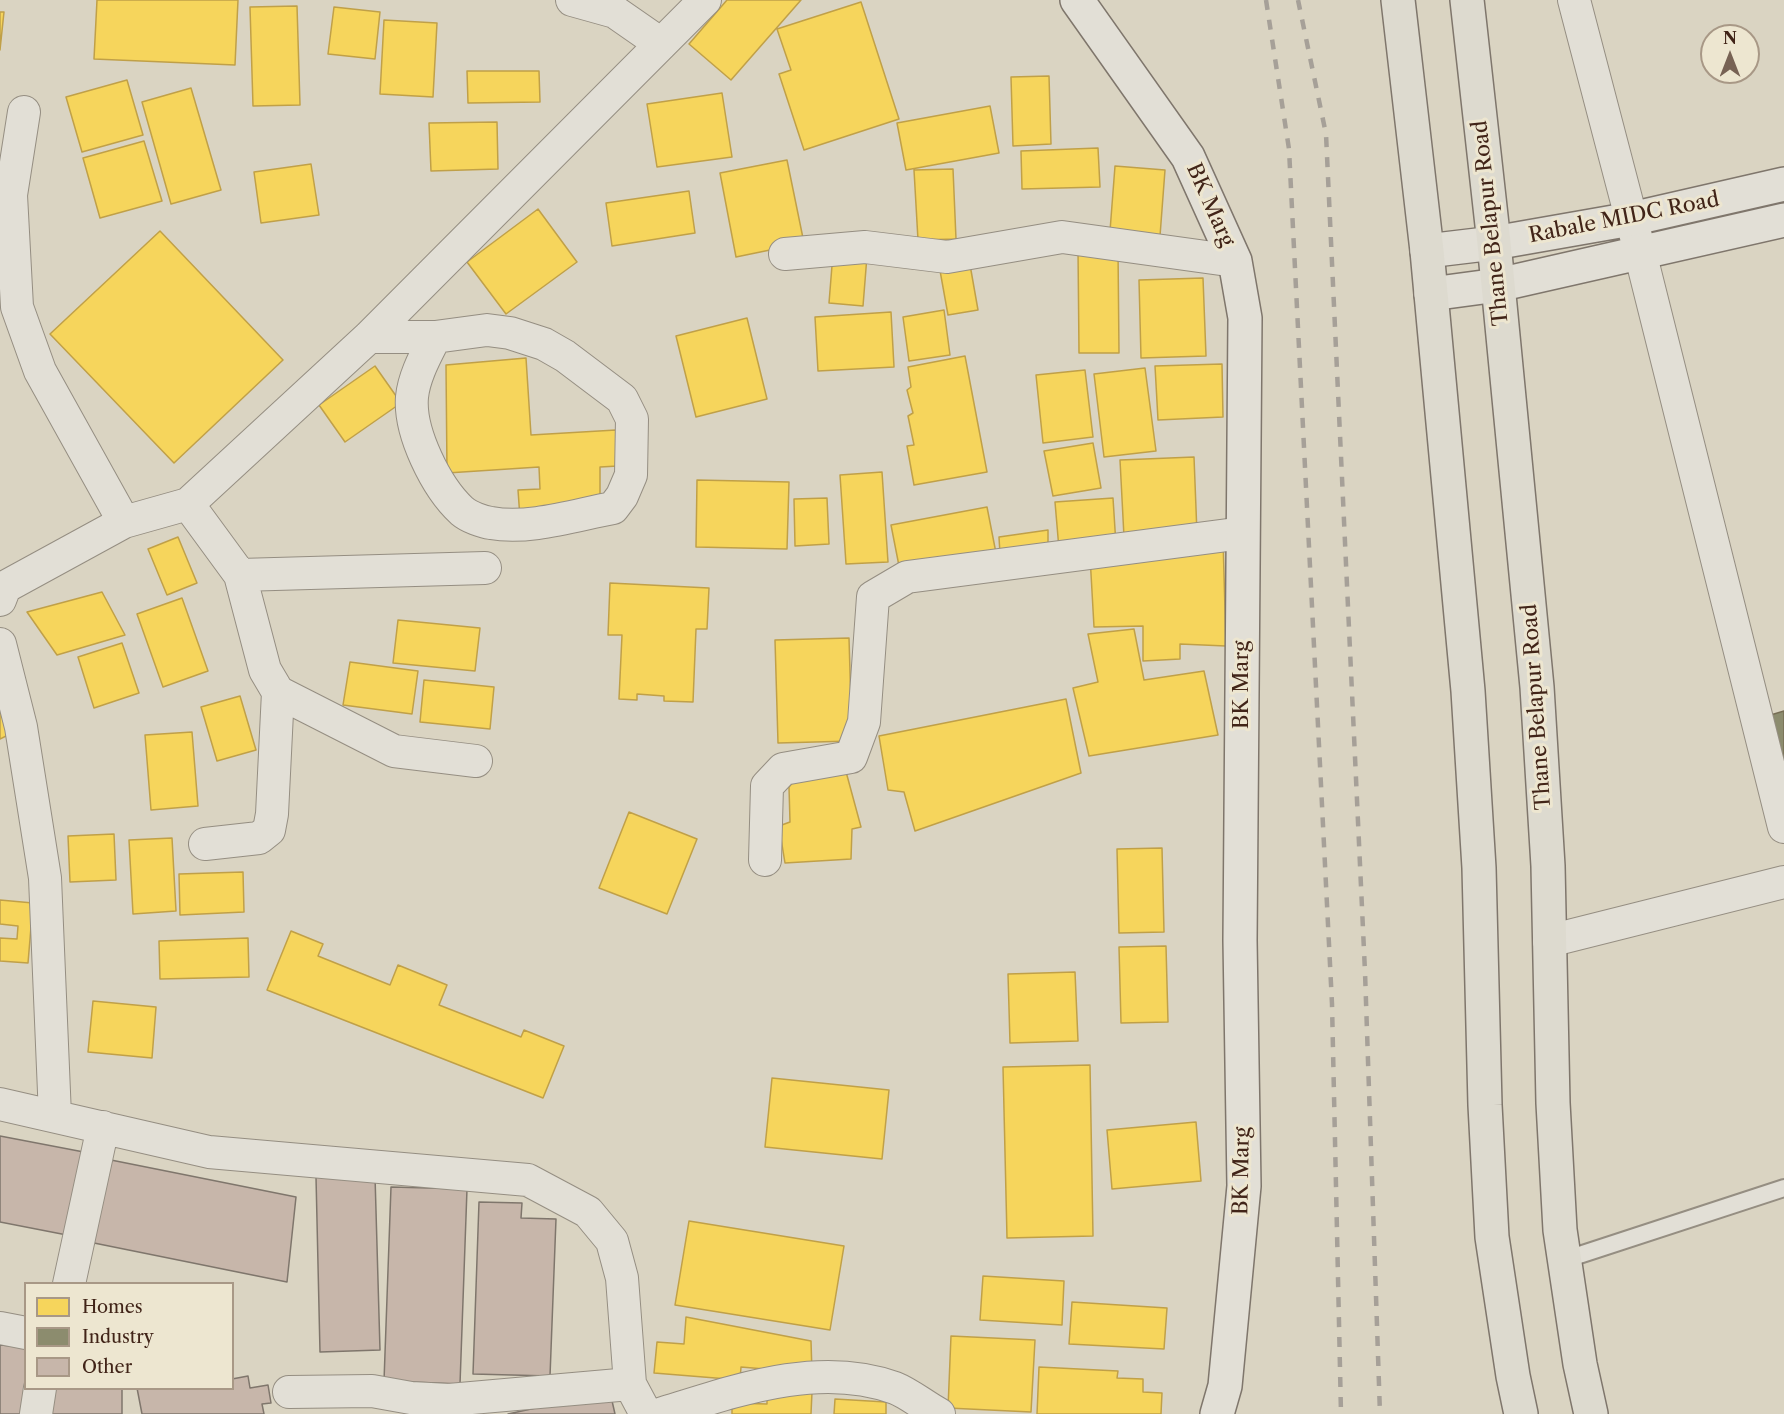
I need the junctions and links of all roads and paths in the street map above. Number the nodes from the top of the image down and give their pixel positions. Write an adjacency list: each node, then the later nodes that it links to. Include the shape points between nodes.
1 (572, 0): 7 (street, via 615,12)
2 (705, 0): 7 (street)
3 (1077, 0): 16 (street, BK Marg, via 1188,157)
4 (1398, 0): 13 (main road)
5 (1467, 0): 12 (main road, Thane Belapur Road)
6 (1574, 0): 10 (street)
7 (661, 44): 19 (street)
8 (24, 112): 22 (street, via 11,195 17,307 40,371)
9 (1784, 184): 10 (street, Rabale MIDC Road)
10 (1631, 219): 12 (street, Rabale MIDC Road); 14 (street)
11 (1784, 220): 14 (street, Rabale MIDC Road)
12 (1494, 243): 13 (street, Rabale MIDC Road); 17 (main road, Thane Belapur Road)
13 (1427, 251): 18 (main road)
14 (1640, 252): 17 (street, Rabale MIDC Road); 30 (street)
15 (785, 254): 16 (street, via 865,246 947,257 1062,237)
16 (1235, 261): 23 (street, BK Marg, via 1245,318)
17 (1498, 285): 18 (street, Rabale MIDC Road); 34 (main road, Thane Belapur Road, via 1537,687)
18 (1431, 294): 51 (main road, via 1468,691 1479,868 1492,1237)
19 (369, 337): 20 (street); 21 (street)
20 (435, 337): 20 (street, via 412,396 413,422 442,489 464,513 489,523 516,526 613,508 631,475 632,418 622,399 544,344 487,330)
21 (188, 504): 22 (street); 25 (street)
22 (124, 522): 26 (street, via 5,587)
23 (1243, 533): 32 (street, via 907,577 873,597 864,722 850,757 783,769 767,786); 50 (street, BK Marg, via 1240,939 1244,1186 1225,1386)
24 (484, 568): 25 (street)
25 (240, 575): 28 (street, via 265,670)
26 (0, 600)
27 (0, 644): 36 (street, via 21,727 45,878)
28 (278, 692): 29 (street, via 394,751); 31 (street, via 269,830 259,838)
29 (476, 761)
30 (1784, 827)
31 (205, 844)
32 (765, 860)
33 (1784, 882): 34 (street)
34 (1549, 941): 39 (main road, Thane Belapur Road, via 1553,1102)
35 (0, 1104): 36 (street)
36 (55, 1116): 37 (street)
37 (103, 1127): 40 (street); 43 (street, via 208,1152 528,1180 588,1212 612,1241 622,1278)
38 (1784, 1188): 39 (lane)
39 (1564, 1260): 52 (main road, Thane Belapur Road)
40 (69, 1282)
41 (0, 1328): 42 (street)
42 (24, 1332)
43 (630, 1384): 45 (street, via 449,1400 372,1391); 47 (street)
44 (39, 1390): 46 (street)
45 (289, 1392)
46 (36, 1414)
47 (646, 1414)
48 (660, 1414): 49 (street, via 747,1388 838,1377 898,1389)
49 (939, 1414)
50 (1217, 1414)
51 (1521, 1414)
52 (1591, 1414)

